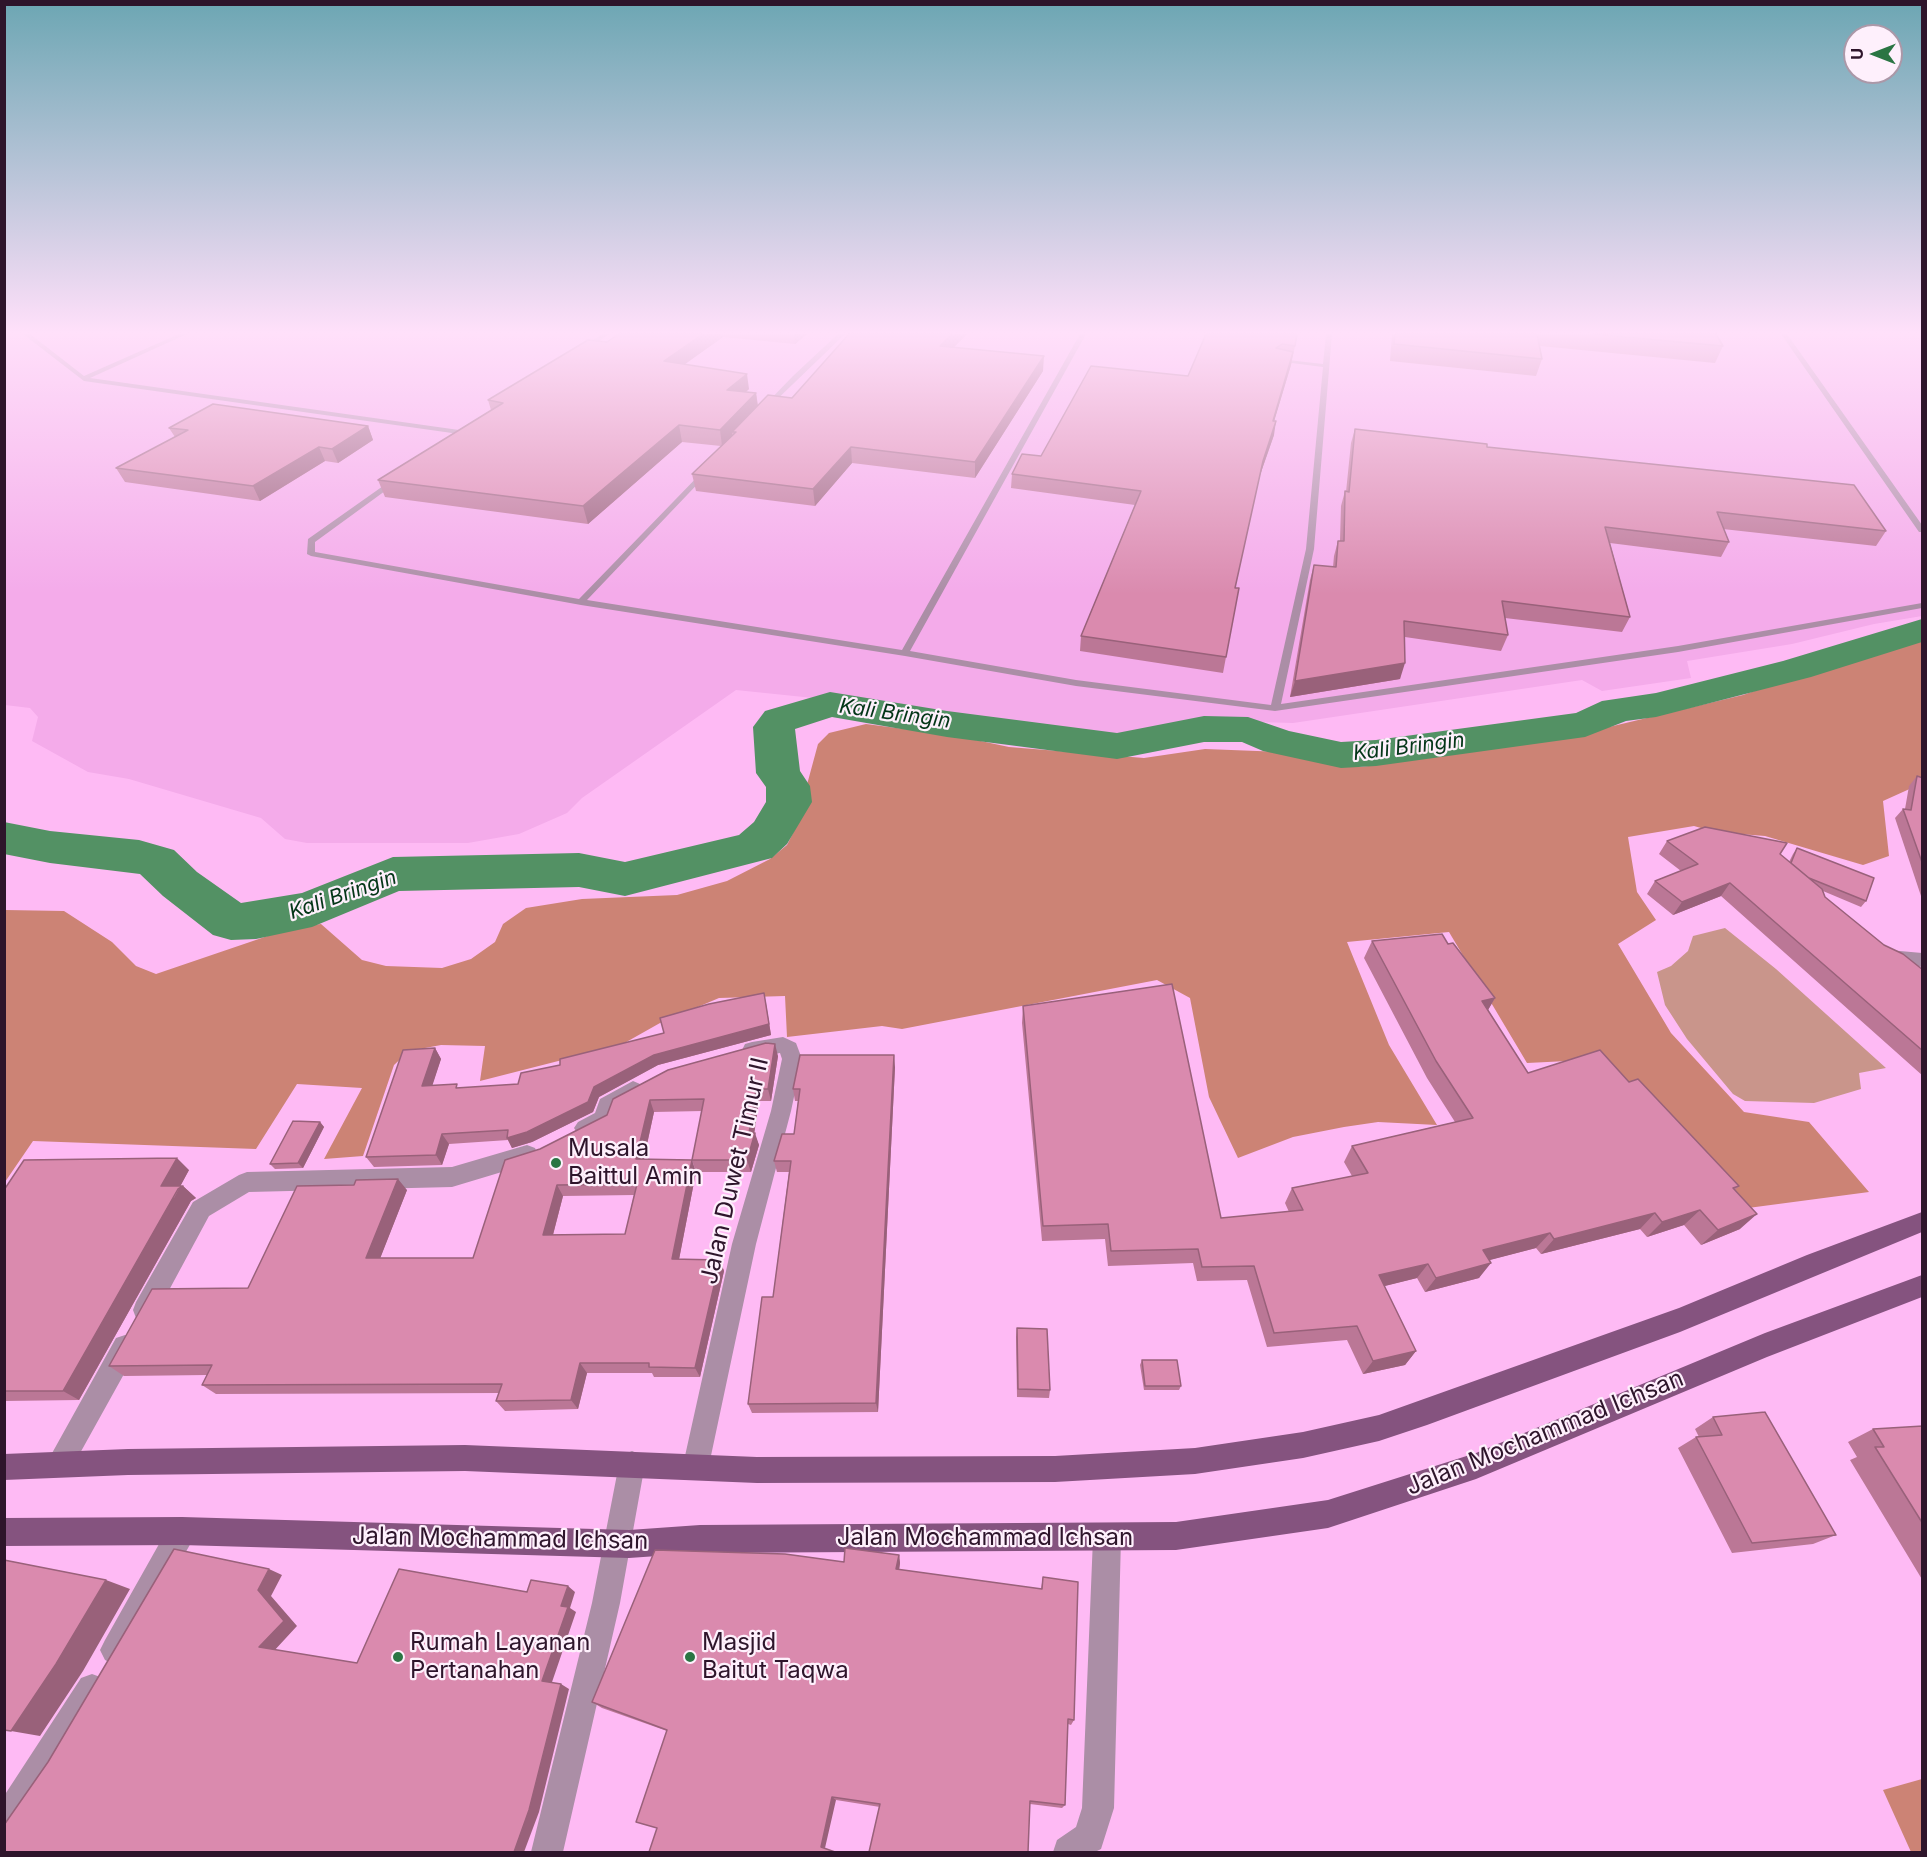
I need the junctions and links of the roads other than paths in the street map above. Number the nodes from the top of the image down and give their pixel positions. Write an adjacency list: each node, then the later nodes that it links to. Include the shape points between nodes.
1 (379, 421): 6 (lane)
2 (1035, 421): 13 (lane)
3 (1321, 421): 14 (lane, via 1310,549)
4 (1845, 421): 10 (lane)
5 (469, 426): 6 (lane)
6 (459, 432): 7 (lane)
7 (450, 439)
8 (712, 463): 11 (lane)
9 (404, 473): 11 (lane, via 311,541 311,554)
10 (1923, 530)
11 (581, 602): 13 (lane)
12 (1923, 606): 14 (lane, via 1678,649)
13 (905, 653): 14 (lane, via 1076,683)
14 (1275, 708)
15 (1871, 945): 16 (street, via 1894,959)
16 (1923, 960)
17 (735, 1055): 23 (street, Jalan Duwet Timur II, via 783,1045 792,1059 744,1244)
18 (657, 1078): 21 (street, via 607,1105 604,1119 556,1143 452,1177 247,1182 226,1192 201,1209)
19 (1923, 1222): 23 (main road, via 1680,1320 1427,1412 1379,1428 1303,1445 1195,1461 1055,1469 757,1470)
20 (1923, 1286): 27 (main road, Jalan Mochammad Ichsan, via 1765,1345 1476,1466 1328,1514 1176,1536)
21 (60, 1464): 22 (main road, via 465,1458); 24 (main road)
22 (632, 1464): 23 (main road); 28 (street)
23 (696, 1465)
24 (4, 1467)
25 (182, 1531): 26 (main road, Jalan Mochammad Ichsan); 28 (main road, Jalan Mochammad Ichsan); 29 (street, via 96,1683)
26 (4, 1532)
27 (1107, 1538): 28 (main road, Jalan Mochammad Ichsan, via 700,1539); 31 (street, via 1098,1808 1089,1837)
28 (618, 1543): 30 (street)
29 (4, 1826)
30 (547, 1852)
31 (1069, 1852)

